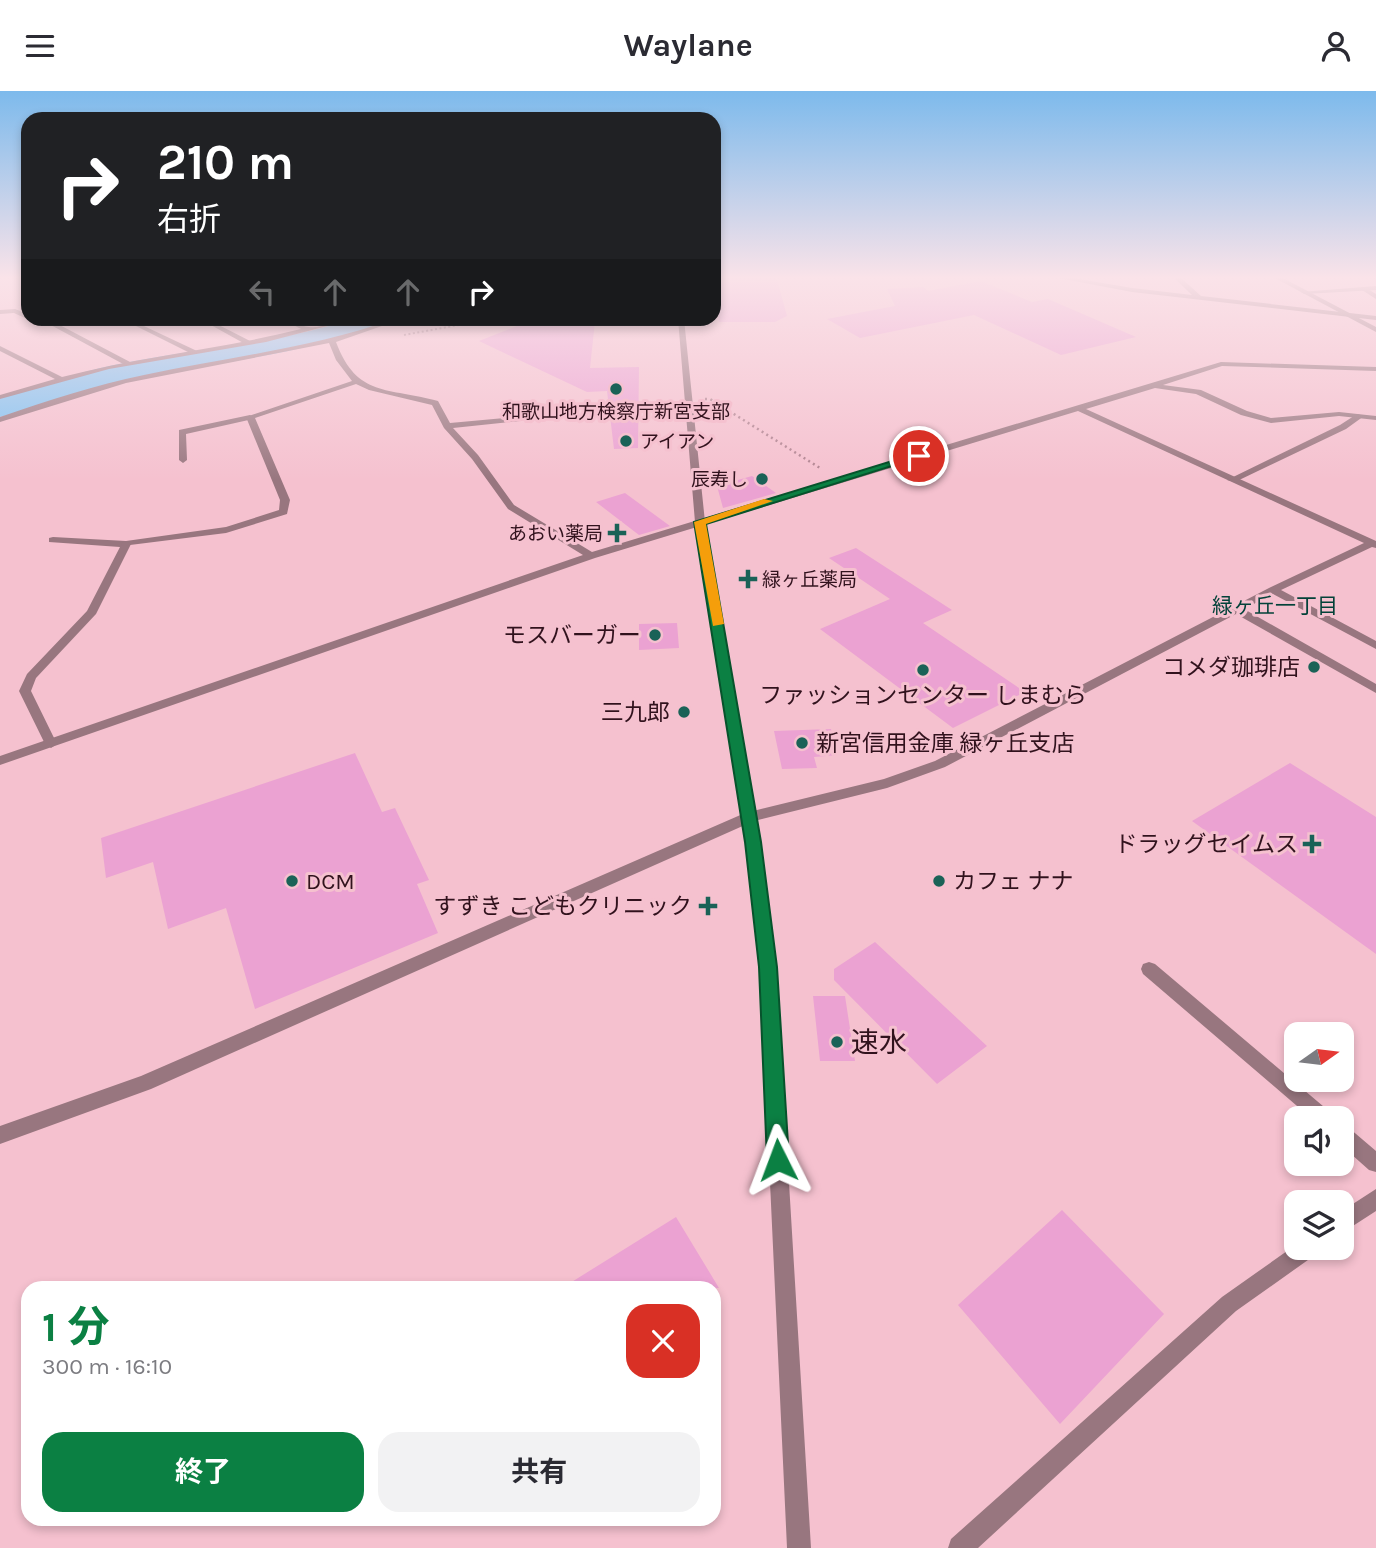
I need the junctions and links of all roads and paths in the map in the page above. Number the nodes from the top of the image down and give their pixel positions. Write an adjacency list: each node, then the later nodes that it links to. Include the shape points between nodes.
1 (92, 344): 9 (street)
2 (178, 344): 8 (street)
3 (243, 344): 8 (street)
4 (319, 344): 21 (street, via 68,395)
5 (333, 344): 12 (street, via 340,366)
6 (683, 344): 15 (street)
7 (0, 348): 11 (street)
8 (193, 351): 9 (street)
9 (128, 363): 11 (street)
10 (1376, 369): 13 (street, via 1221,364)
11 (60, 379): 14 (street)
12 (355, 382): 19 (street); 22 (street, via 435,403)
13 (1153, 386): 16 (street); 18 (street, via 1198,392 1244,414 1272,421)
14 (0, 397)
15 (688, 400): 24 (path, via 710,399); 26 (street)
16 (1079, 408): 24 (street); 25 (street)
17 (558, 415): 22 (street)
18 (1360, 416): 20 (street); 25 (street)
19 (250, 417): 23 (street, via 182,432); 29 (street, via 285,500 284,512 260,523 218,532)
20 (1376, 418)
21 (0, 420)
22 (447, 426): 30 (street, via 511,507)
23 (183, 460)
24 (839, 480): 26 (street)
25 (1232, 480): 28 (street)
26 (700, 522): 30 (street); 37 (street)
27 (53, 540): 29 (street)
28 (1375, 543): 31 (street)
29 (126, 544): 35 (street, via 92,612 31,677 25,691)
30 (592, 556): 35 (street)
31 (1273, 590): 32 (street); 33 (street)
32 (1236, 609): 34 (street); 37 (street, via 940,764 887,783)
33 (1376, 646)
34 (1376, 688)
35 (51, 744): 36 (street)
36 (0, 761)
37 (750, 817): 40 (street, via 145,1083); 46 (street, via 768,967)
38 (1149, 969): 39 (street)
39 (1310, 1106)
40 (0, 1135)
41 (1354, 1144): 42 (street)
42 (1376, 1163)
43 (1376, 1199): 44 (street)
44 (1354, 1215)
45 (1291, 1260): 47 (street, via 1228,1304)
46 (799, 1548)
47 (960, 1548)

